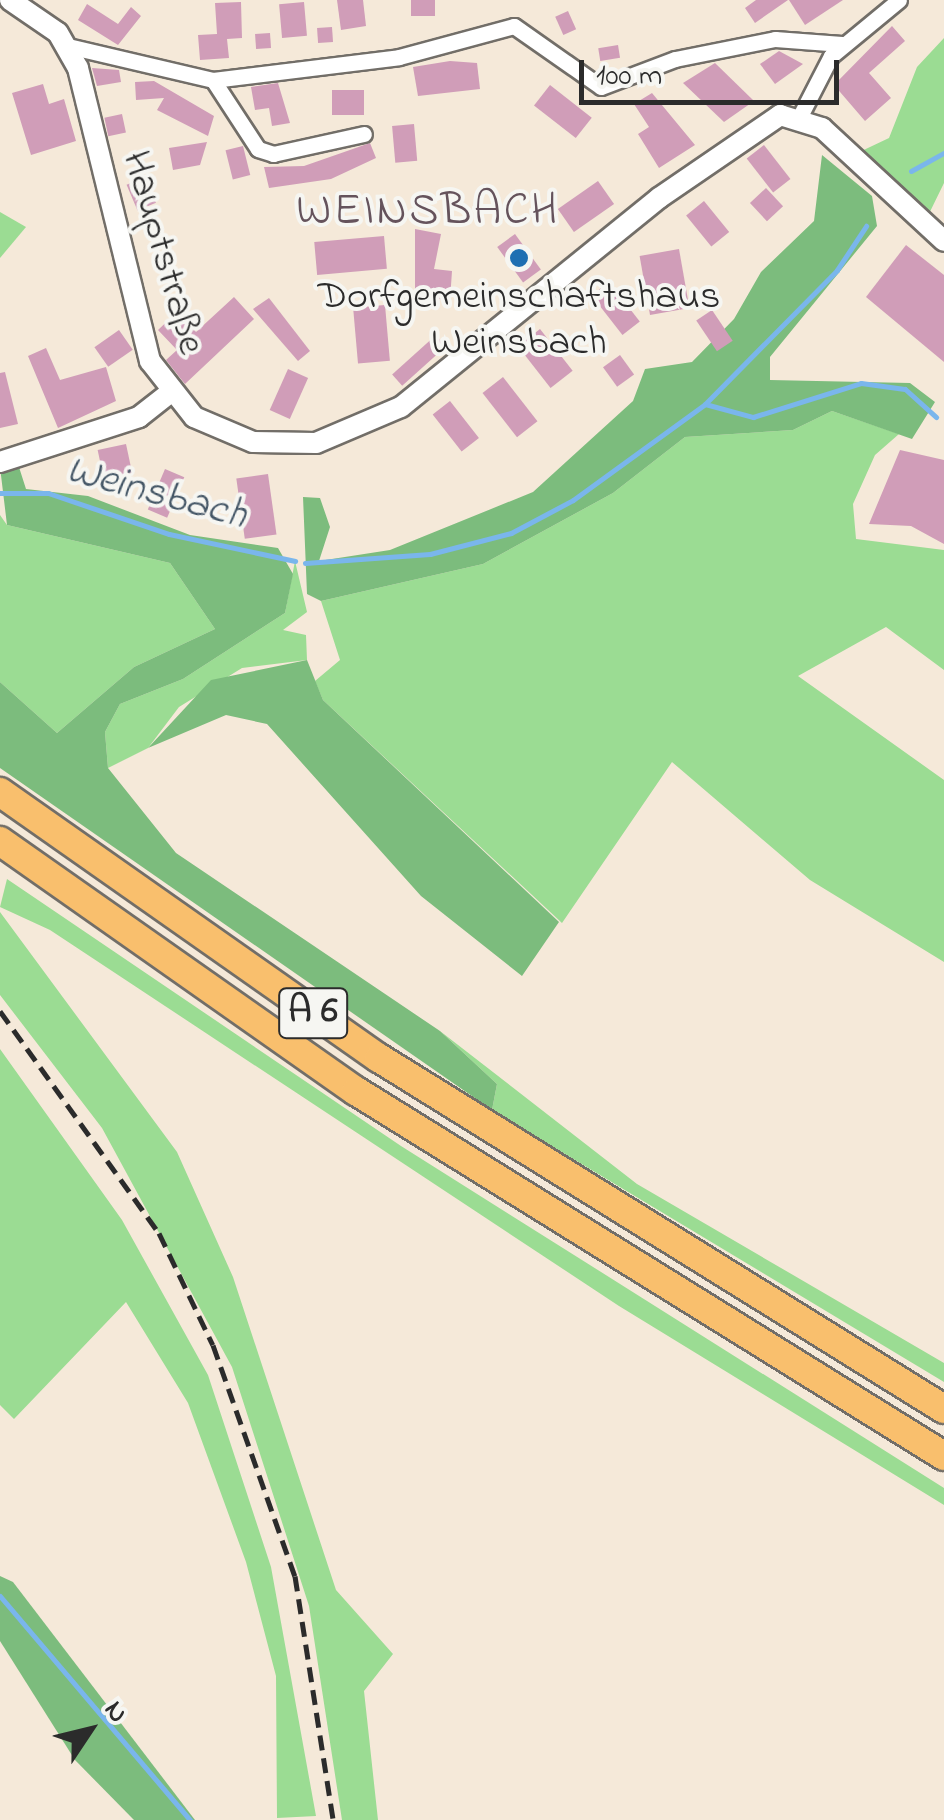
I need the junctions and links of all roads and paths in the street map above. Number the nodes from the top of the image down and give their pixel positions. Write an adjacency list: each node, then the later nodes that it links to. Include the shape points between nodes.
1 (10, 0): 4 (street)
2 (898, 0): 3 (street)
3 (842, 44): 5 (street, via 775,39 675,59 601,87 514,26 399,57); 6 (street)
4 (68, 46): 5 (street); 9 (street, Hauptstraße, via 124,234 137,320)
5 (212, 80): 7 (street, via 258,149 273,154)
6 (799, 118): 8 (street); 9 (street, Hauptstraße, via 754,128 438,382 351,433 252,442 194,417)
7 (364, 134)
8 (944, 241)
9 (170, 393): 10 (street, via 139,417)
10 (0, 462)
11 (0, 792): 13 (highway, A 6, via 379,1058)
12 (0, 841): 14 (highway, A 6, via 356,1090)
13 (944, 1410)
14 (944, 1456)

